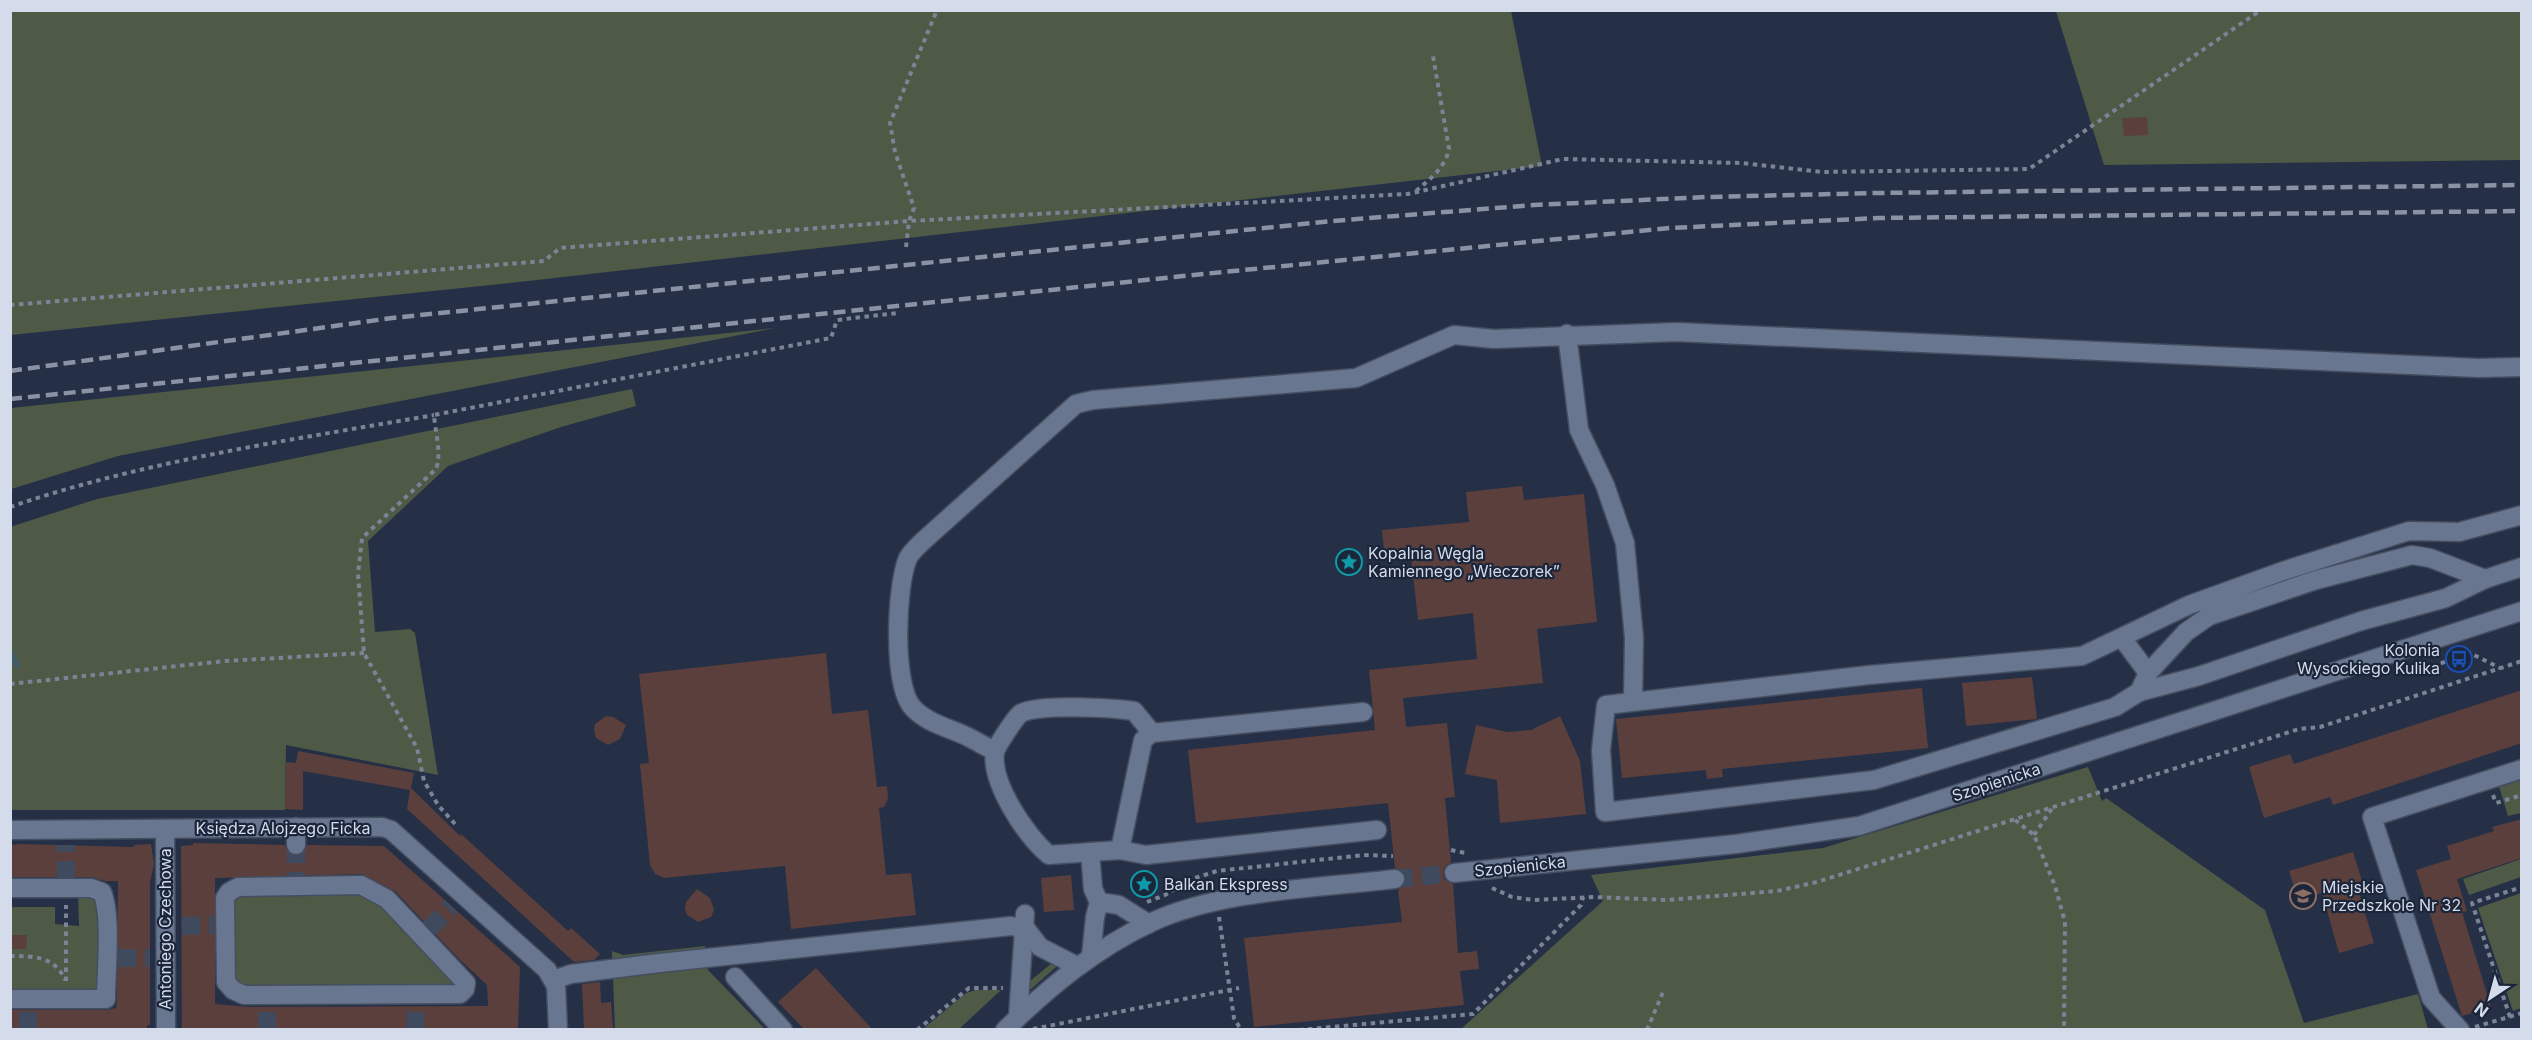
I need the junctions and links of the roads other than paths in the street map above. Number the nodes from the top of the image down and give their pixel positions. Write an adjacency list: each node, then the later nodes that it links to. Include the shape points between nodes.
1 (1567, 334): 2 (street, via 1676,332); 10 (street, via 1579,430 1605,485 1625,543 1634,638); 13 (street, via 1494,339 1454,334 1356,378 1076,404 908,557 898,630 904,688 911,707 927,719)
2 (2522, 367)
3 (2522, 515): 7 (street, via 2459,532 2409,531 2189,605)
4 (2522, 567): 5 (street)
5 (2485, 579): 8 (street, via 2412,555 2316,580 2209,616 2186,632); 9 (street, via 2446,598)
6 (2522, 611): 20 (street, Szopienicka, via 1860,826 1746,843)
7 (2122, 638): 8 (street); 10 (street, via 2082,656)
8 (2148, 673): 9 (street)
9 (2139, 692): 10 (street, via 2115,707 1874,780 1605,812 1601,750 1606,705)
10 (1633, 700)
11 (1363, 712): 12 (street)
12 (1152, 733): 13 (street, via 1134,711 1038,709 1020,714); 18 (street, via 1143,740)
13 (994, 751): 19 (street, via 996,772 1018,821 1034,843 1049,855)
14 (2522, 769): 36 (street, via 2372,817 2431,998)
15 (165, 829): 16 (street, Księdza Alojzego Ficka, via 67,837); 28 (street, Księdza Alojzego Ficka, via 296,836 382,827 391,830 457,899 538,960); 32 (street, Antoniego Czechowa, via 174,926 157,958)
16 (10, 830)
17 (1377, 830): 18 (street, via 1146,855)
18 (1120, 850): 19 (street)
19 (1090, 852): 23 (street, via 1093,889)
20 (1454, 873)
21 (1395, 879): 25 (street, via 1229,900 1191,908)
22 (10, 888): 30 (street, via 66,883 102,892 106,902 112,958 106,999 67,990)
23 (1099, 902): 25 (street, via 1119,905); 26 (street)
24 (1026, 922): 26 (street, via 1040,947); 28 (street, via 659,963 571,974); 31 (street)
25 (1149, 924): 26 (street)
26 (1084, 961): 31 (street)
27 (735, 977): 34 (street)
28 (553, 980): 33 (street, Księdza Alojzego Ficka)
29 (416, 1001): 29 (street, via 454,996 465,989 466,983 425,933 387,899 361,885 296,881 238,887 225,898 219,926 226,982 233,990 267,1000)
30 (23, 1002)
31 (1026, 1023): 35 (street)
32 (166, 1029)
33 (558, 1029)
34 (783, 1029)
35 (1005, 1029)
36 (2460, 1029)

